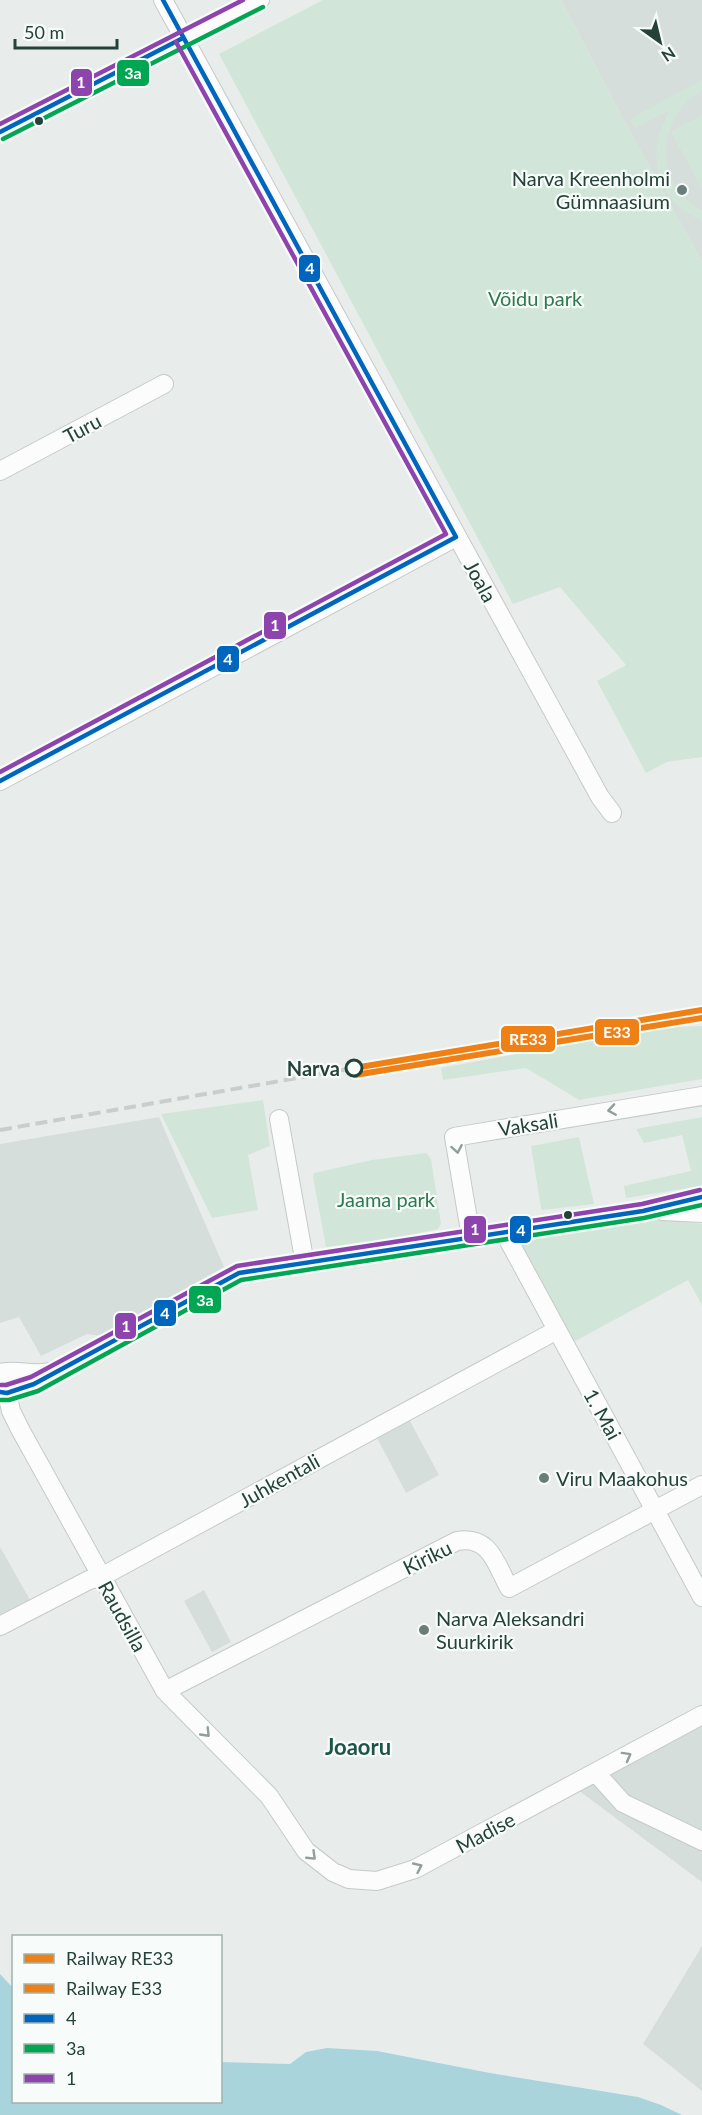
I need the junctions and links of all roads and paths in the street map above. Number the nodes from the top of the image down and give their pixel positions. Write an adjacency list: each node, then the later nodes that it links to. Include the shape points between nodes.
1 (163, 0): 3 (street, Joala)
2 (260, 0): 3 (street)
3 (183, 38): 4 (street); 7 (street, Joala)
4 (0, 132)
5 (164, 384): 6 (street, Turu)
6 (0, 471)
7 (456, 537): 8 (street); 9 (street, Joala)
8 (0, 781)
9 (612, 813)
10 (702, 1096): 16 (street, Vaksali, one-way to 16, via 454,1137)
11 (279, 1119): 17 (street)
12 (702, 1197): 13 (street)
13 (643, 1211): 14 (street); 15 (street)
14 (702, 1213)
15 (504, 1232): 16 (street); 18 (street, 1. Mai)
16 (471, 1237): 17 (street)
17 (305, 1264): 19 (street, via 239,1273)
18 (557, 1330): 23 (street, 1. Mai); 24 (street, Juhkentali)
19 (62, 1368): 20 (street, via 42,1374); 21 (street, via 34,1384)
20 (3, 1372): 21 (street, Raudsilla, via 15,1379 15,1386)
21 (4, 1392): 24 (street, Raudsilla)
22 (702, 1485): 23 (street, Kiriku)
23 (655, 1509): 25 (street, 1. Mai); 27 (street, Kiriku, via 509,1588 487,1548 469,1539 457,1541)
24 (101, 1576): 26 (street, Juhkentali); 27 (street, Raudsilla)
25 (702, 1597)
26 (0, 1626)
27 (165, 1691): 30 (street, Raudsilla, one-way to 30)
28 (702, 1715): 29 (street, Madise, one-way to 28)
29 (596, 1773): 30 (street, Madise, one-way to 29, via 306,1851 320,1863 350,1879 377,1881 415,1869); 31 (street, via 623,1803)
30 (280, 1810)
31 (702, 1841)

